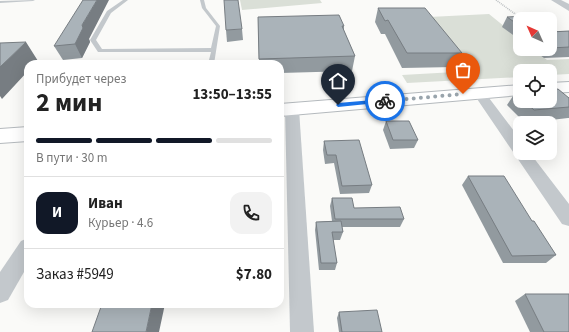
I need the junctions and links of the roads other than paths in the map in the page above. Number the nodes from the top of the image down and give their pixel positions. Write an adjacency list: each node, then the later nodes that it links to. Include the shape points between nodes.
1 (33, 0): 5 (lane)
2 (126, 0): 7 (lane, via 109,12 94,40 100,50)
3 (202, 0): 7 (lane, via 204,8 218,26)
4 (555, 0): 6 (street)
5 (0, 2)
6 (569, 8)
7 (213, 50): 8 (lane)
8 (212, 60)
9 (569, 87): 10 (highway)
10 (557, 88)
11 (513, 91): 12 (highway)
12 (479, 93): 13 (highway); 17 (street)
13 (286, 109): 16 (street)
14 (24, 134): 15 (highway)
15 (0, 136)
16 (287, 136): 22 (street)
17 (513, 140)
18 (527, 160): 19 (street)
19 (569, 218)
20 (24, 253): 21 (street)
21 (0, 292)
22 (302, 332)

